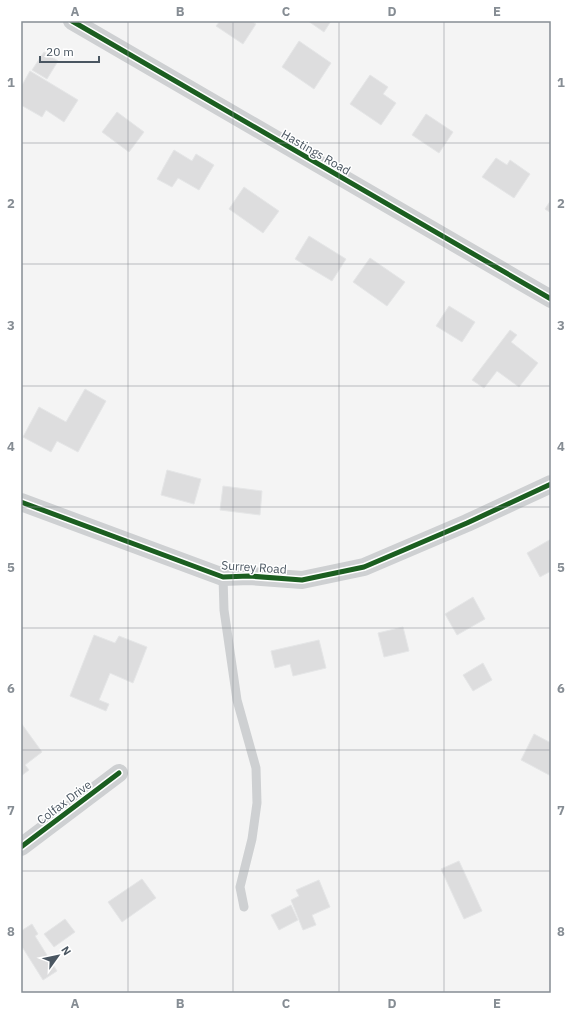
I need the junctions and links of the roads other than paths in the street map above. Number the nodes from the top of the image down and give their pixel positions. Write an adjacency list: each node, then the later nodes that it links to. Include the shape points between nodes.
1 (72, 21): 2 (street, Hastings Road)
2 (551, 299)
3 (551, 484): 5 (street, Surrey Road, via 364,567 302,580)
4 (21, 502): 5 (street, Surrey Road)
5 (223, 577): 8 (lane, via 224,610 238,700 256,768 256,804 252,839 240,887)
6 (118, 773): 7 (street, Colfax Drive)
7 (21, 847)
8 (244, 908)

